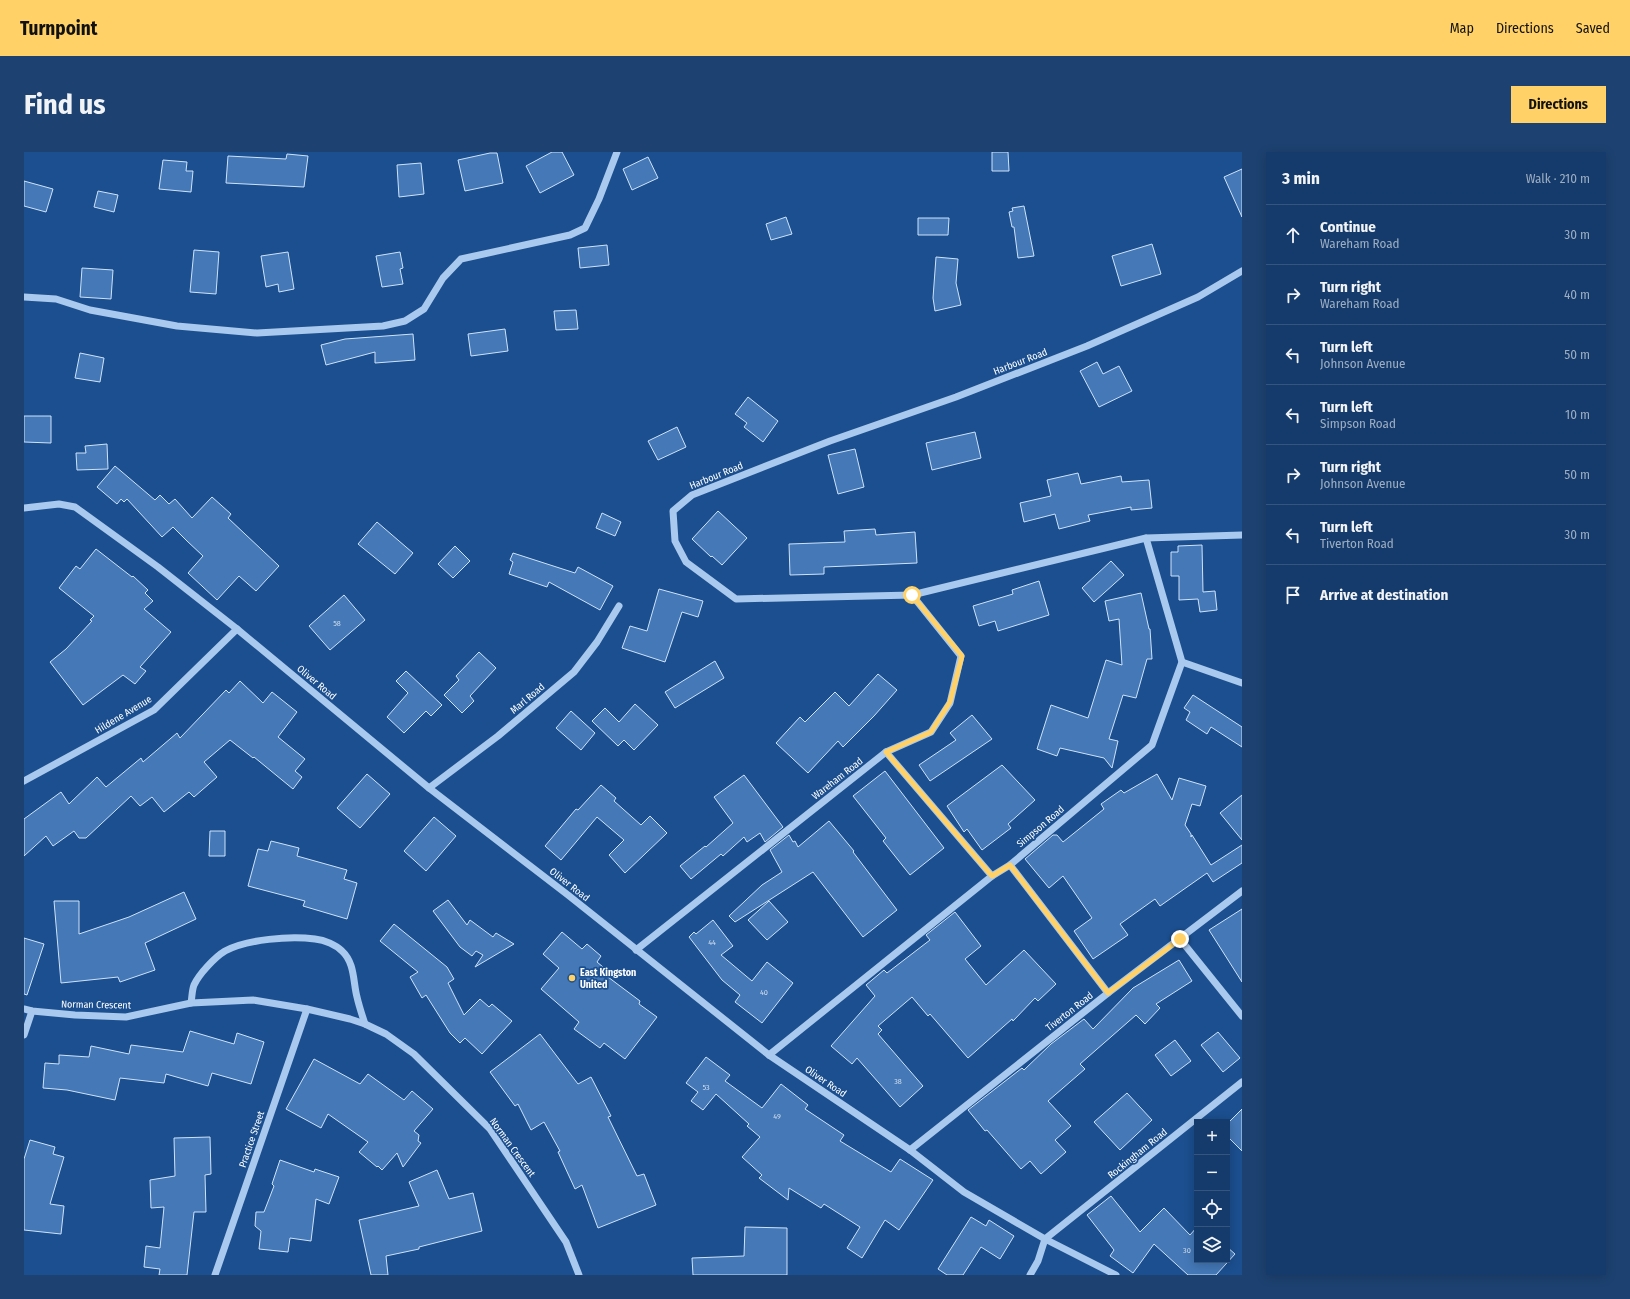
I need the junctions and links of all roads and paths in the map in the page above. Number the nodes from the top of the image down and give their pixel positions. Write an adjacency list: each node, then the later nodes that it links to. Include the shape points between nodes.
1 (618, 152): 3 (street, via 585,228 570,235 461,259 443,278 424,309 406,321 383,326 257,333 177,326 90,310 56,299)
2 (1242, 271): 7 (street, Harbour Road, via 1198,297 1087,346 692,495 673,511 675,541 686,562 736,599)
3 (24, 297)
4 (24, 508): 9 (street, Oliver Road, via 59,504 75,506)
5 (1242, 535): 6 (street, Harbour Road)
6 (1146, 538): 7 (street, Harbour Road); 10 (street)
7 (912, 595): 12 (street, Wareham Road, via 962,656 950,702 931,732)
8 (619, 606): 14 (street, Marl Road, via 597,642 574,672 498,736)
9 (237, 629): 13 (street, Hildene Avenue, via 154,710); 14 (street, Oliver Road)
10 (1182, 662): 11 (street); 15 (street, Simpson Road, via 1152,745)
11 (1242, 683)
12 (886, 752): 16 (street); 19 (street, Wareham Road)
13 (24, 781)
14 (429, 788): 19 (street, Oliver Road)
15 (1010, 865): 16 (street, Simpson Road); 20 (street)
16 (992, 876): 28 (street, Simpson Road)
17 (1242, 891): 18 (street, Tiverton Road)
18 (1180, 939): 20 (street, Tiverton Road); 25 (street)
19 (636, 950): 28 (street, Oliver Road)
20 (1108, 993): 30 (street, Tiverton Road)
21 (191, 1003): 23 (street, Norman Crescent, via 253,1000); 24 (street, Norman Crescent, via 126,1017); 26 (street, via 194,985 207,967 224,951 246,942 316,939 330,943 343,952 351,965)
22 (24, 1009): 24 (street, Norman Crescent)
23 (307, 1009): 26 (street, Norman Crescent, via 350,1018); 32 (street, Practice Street)
24 (32, 1011): 27 (street)
25 (1242, 1016)
26 (365, 1024): 33 (street, Norman Crescent, via 386,1034 414,1054 490,1129 566,1242)
27 (24, 1035)
28 (769, 1055): 30 (street, Oliver Road)
29 (1242, 1082): 31 (street, Rockingham Road)
30 (910, 1150): 31 (street, Oliver Road, via 964,1192)
31 (1045, 1239): 34 (street); 35 (street, Oliver Road)
32 (215, 1275)
33 (579, 1275)
34 (1030, 1275)
35 (1116, 1275)

